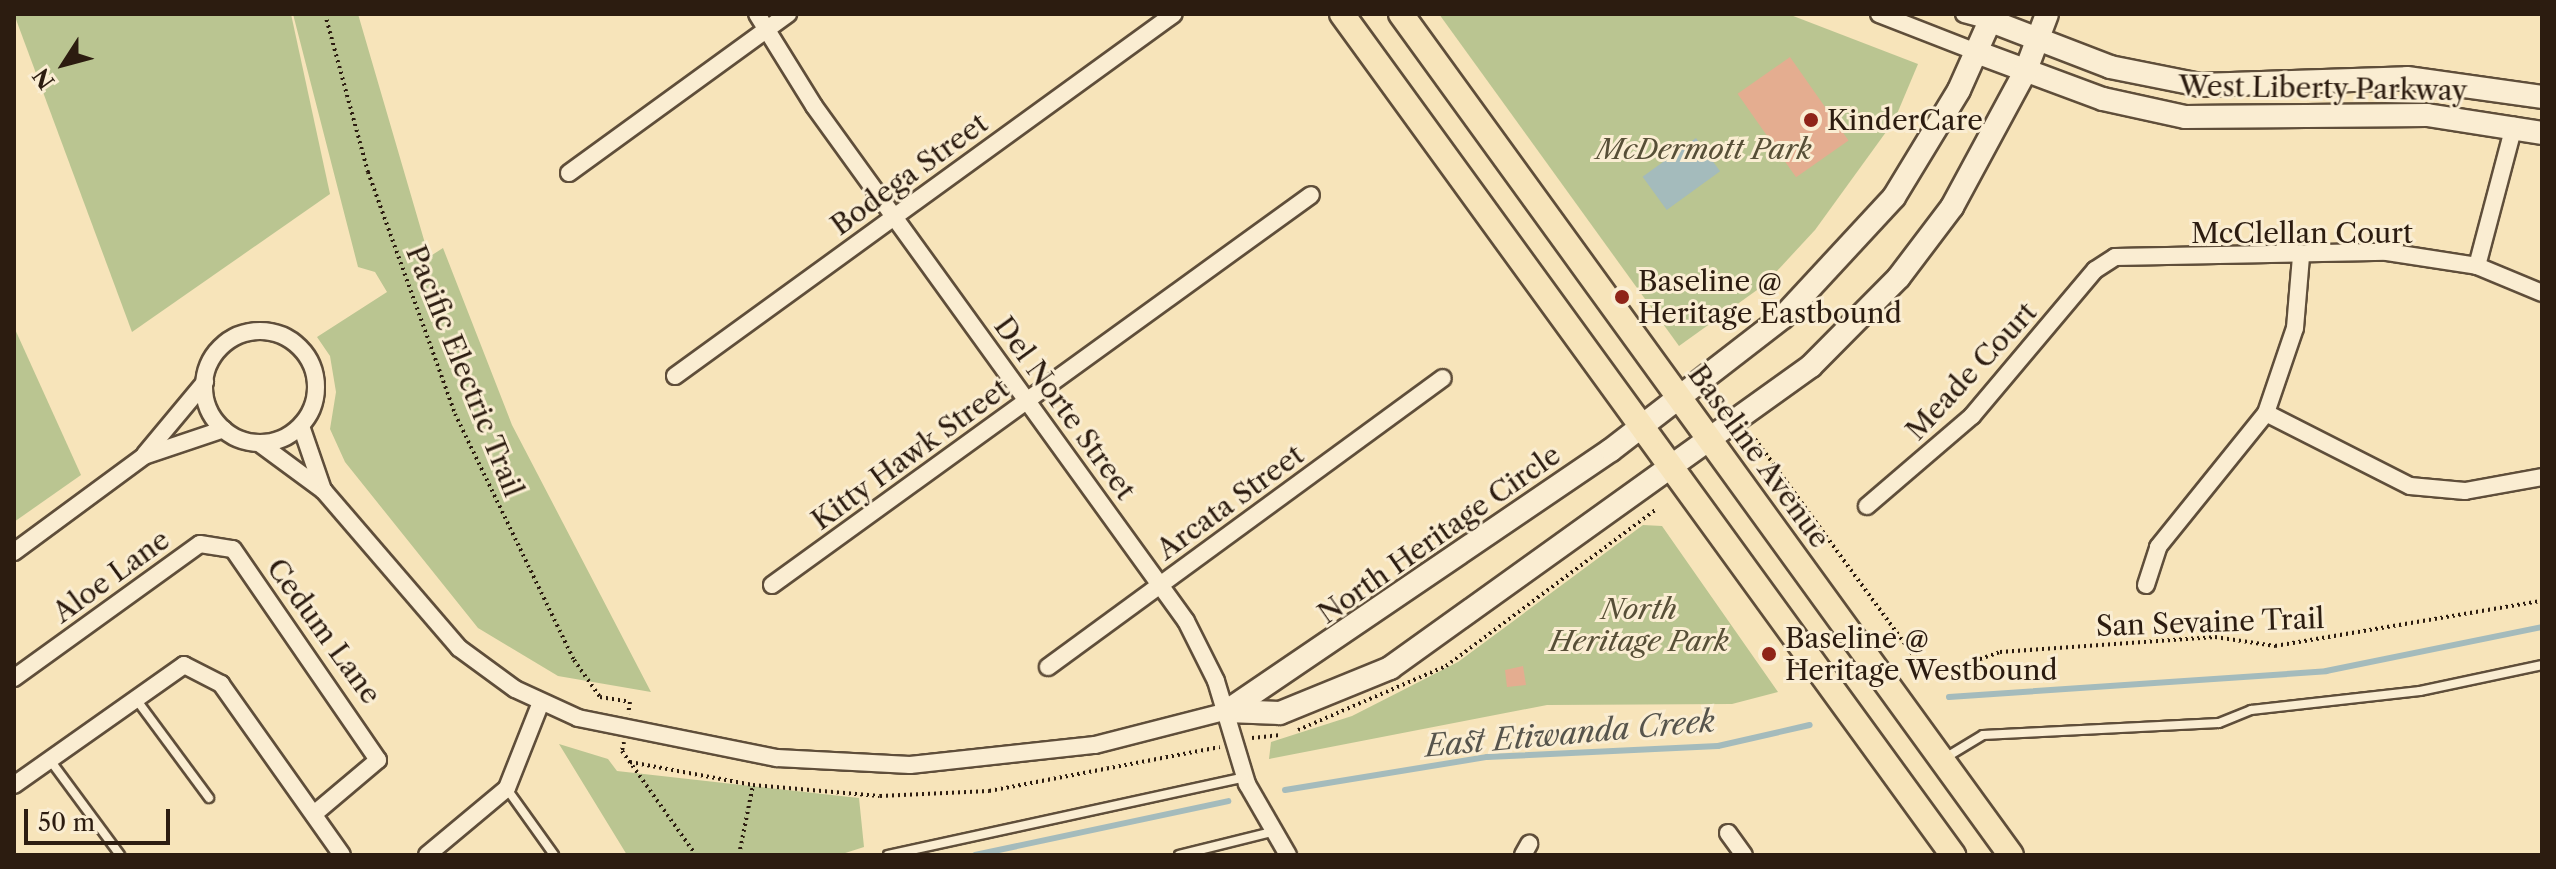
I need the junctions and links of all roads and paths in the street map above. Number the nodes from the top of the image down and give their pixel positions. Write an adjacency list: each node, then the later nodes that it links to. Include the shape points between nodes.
1 (325, 14): 53 (path, Pacific Electric Trail, via 368,172 461,427 574,660 600,697)
2 (757, 14): 11 (street, Del Norte Street)
3 (788, 14): 11 (street)
4 (1174, 14): 20 (street, Bodega Street)
5 (1342, 14): 32 (main road)
6 (1401, 14): 28 (main road, Baseline Avenue)
7 (1879, 14): 13 (street, West Liberty Parkway)
8 (1964, 14): 10 (street, West Liberty Parkway)
9 (2047, 14): 12 (street, North Heritage Circle)
10 (1992, 18): 12 (street, West Liberty Parkway); 13 (street, North Heritage Circle)
11 (766, 30): 18 (street); 20 (street, Del Norte Street)
12 (2038, 37): 14 (street, North Heritage Circle); 15 (street, West Liberty Parkway, via 2110,67 2200,85 2407,78)
13 (1979, 53): 14 (street, West Liberty Parkway); 28 (street, North Heritage Circle, via 1861,241 1783,317)
14 (2026, 70): 16 (street, West Liberty Parkway, via 2185,117 2380,114); 34 (street, North Heritage Circle, via 1978,165 1899,277 1811,366)
15 (2542, 97)
16 (2514, 126): 17 (street, West Liberty Parkway); 23 (street)
17 (2542, 133)
18 (569, 173)
19 (1311, 195): 29 (street, Kitty Hawk Street)
20 (893, 218): 25 (street, Bodega Street); 29 (street, Del Norte Street)
21 (2301, 257): 22 (street, McClellan Court); 23 (street, McClellan Court, via 2387,252); 30 (street, via 2295,328)
22 (2105, 261): 41 (street, Meade Court, via 1972,416)
23 (2477, 266): 24 (street, McClellan Court)
24 (2542, 293)
25 (675, 376)
26 (1443, 378): 44 (street, Arcata Street)
27 (205, 382): 31 (street, via 229,341 276,333 303,351 316,381); 33 (street, via 209,408); 37 (street)
28 (1680, 399): 32 (street, North Heritage Circle); 34 (main road, Baseline Avenue)
29 (1028, 401): 44 (street, Del Norte Street); 45 (street, Kitty Hawk Street)
30 (2266, 413): 39 (street, via 2410,486 2465,491); 46 (street, via 2158,547)
31 (301, 426): 36 (street); 40 (street)
32 (1642, 427): 38 (main road); 54 (street, North Heritage Circle, via 1353,632)
33 (224, 429): 36 (street); 37 (street)
34 (1710, 439): 38 (street, North Heritage Circle); 58 (main road, Baseline Avenue)
35 (1755, 439): 47 (path, San Sevaine Trail, via 1929,677 2000,652 2215,637 2275,646)
36 (259, 443): 40 (street)
37 (144, 456): 43 (street)
38 (1670, 466): 54 (street, North Heritage Circle, via 1390,668 1280,713); 78 (main road)
39 (2542, 477)
40 (324, 491): 52 (street, North Heritage Circle, via 429,620 492,674)
41 (1867, 506)
42 (200, 544): 50 (street, Aloe Lane); 65 (street, Cedum Lane, via 233,549 372,742 378,760 371,774)
43 (14, 552)
44 (1161, 584): 49 (street, Arcata Street); 54 (street, Del Norte Street, via 1197,640)
45 (772, 585)
46 (2146, 585)
47 (2542, 601)
48 (2542, 665): 58 (lane, via 2420,691 2251,710 2219,723 1983,735)
49 (1048, 667)
50 (14, 678)
51 (136, 698): 57 (street); 64 (lane); 65 (street, via 184,665 221,684)
52 (541, 702): 54 (street, North Heritage Circle, via 703,747 910,765 1095,745); 63 (street)
53 (630, 702)
54 (1227, 711): 60 (street, Del Norte Street)
55 (622, 751): 59 (path)
56 (1206, 752): 62 (path, via 989,791 880,796)
57 (49, 759): 61 (street); 68 (lane)
58 (1943, 760): 79 (main road, Baseline Avenue)
59 (630, 762): 62 (path); 72 (path)
60 (1246, 780): 66 (street, Del Norte Street); 74 (lane)
61 (14, 785)
62 (753, 785): 73 (path)
63 (507, 788): 70 (street); 71 (lane)
64 (209, 798)
65 (314, 814): 69 (street)
66 (1268, 826): 75 (lane); 76 (street, Del Norte Street)
67 (1728, 833): 77 (street)
68 (120, 855)
69 (342, 855)
70 (427, 855)
71 (554, 855)
72 (696, 855)
73 (739, 855)
74 (888, 855)
75 (1179, 855)
76 (1288, 855)
77 (1744, 855)
78 (1953, 855)
79 (2011, 855)

